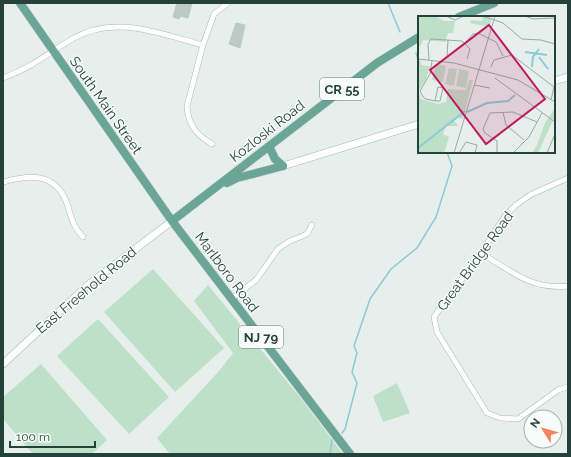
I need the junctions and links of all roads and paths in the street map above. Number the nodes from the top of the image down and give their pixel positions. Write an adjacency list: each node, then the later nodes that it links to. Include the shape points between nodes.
1 (20, 3): 7 (main road, South Main Street / NJ 79)
2 (228, 3): 6 (street, via 214,14)
3 (494, 3): 4 (main road)
4 (462, 16)
5 (418, 38): 13 (main road, Kozloski Road / CR 55, via 377,63)
6 (203, 45): 7 (street, via 140,28 118,26 84,33); 12 (street, via 188,98 188,113 200,138)
7 (54, 52): 9 (street, via 34,66); 18 (main road, South Main Street / NJ 79)
8 (568, 77): 10 (main road)
9 (3, 78)
10 (555, 82)
11 (418, 124): 14 (main road)
12 (212, 144)
13 (269, 146): 14 (main road, via 275,159); 17 (main road, Kozloski Road / CR 55)
14 (283, 166): 17 (main road, via 237,178)
15 (568, 178): 21 (street, Great Bridge Road, via 530,195 516,205 505,216)
16 (3, 182): 20 (street, via 27,176 49,181 62,194 74,227)
17 (212, 191): 18 (main road, Kozloski Road / CR 55)
18 (172, 221): 23 (main road, Marlboro Road / NJ 79); 24 (main road, East Freehold Road, via 88,285)
19 (312, 225): 23 (street, via 307,234 278,249 256,280)
20 (83, 237)
21 (481, 253): 22 (street, via 531,283 555,287); 25 (street, Great Bridge Road, via 434,317 437,332 487,413 500,418 518,419 558,390)
22 (568, 286)
23 (231, 299): 26 (main road, Marlboro Road / NJ 79)
24 (3, 364)
25 (568, 387)
26 (350, 454)

